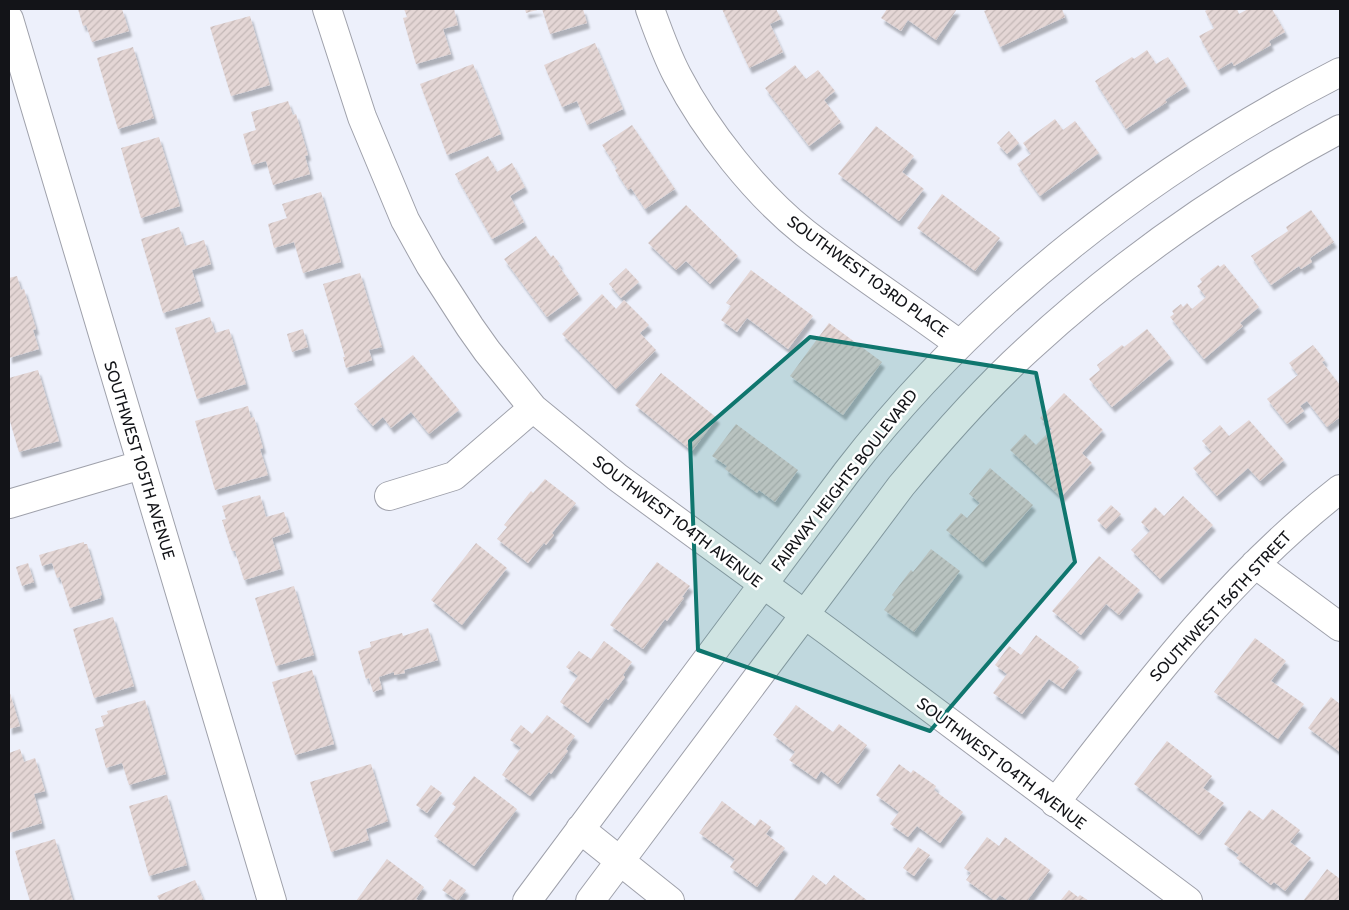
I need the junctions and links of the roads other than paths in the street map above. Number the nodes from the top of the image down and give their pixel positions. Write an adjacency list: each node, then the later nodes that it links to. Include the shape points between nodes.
1 (327, 9): 7 (street, SOUTHWEST 104TH AVENUE, via 362,118 405,220 430,265 487,352)
2 (650, 9): 6 (street, SOUTHWEST 103RD PLACE, via 687,94 733,160 764,194 805,233)
3 (9, 19): 8 (street, SOUTHWEST 105TH AVENUE)
4 (1340, 72): 6 (street, FAIRWAY HEIGHTS BOULEVARD, via 1232,132 1106,217 1023,284)
5 (1340, 129): 14 (street, via 1255,177 1182,225 1131,262 1026,351 925,457)
6 (959, 344): 13 (street, FAIRWAY HEIGHTS BOULEVARD, via 871,441)
7 (533, 408): 10 (street, via 454,476); 13 (street, SOUTHWEST 104TH AVENUE, via 617,477)
8 (141, 465): 11 (street); 19 (street, SOUTHWEST 105TH AVENUE)
9 (1340, 490): 12 (street, SOUTHWEST 156TH STREET, via 1305,516)
10 (389, 496)
11 (9, 504)
12 (1255, 564): 15 (street); 16 (street, SOUTHWEST 156TH STREET, via 1150,680)
13 (762, 584): 14 (street, SOUTHWEST 104TH AVENUE); 17 (street, FAIRWAY HEIGHTS BOULEVARD)
14 (804, 615): 16 (street, SOUTHWEST 104TH AVENUE); 18 (street)
15 (1340, 627)
16 (1055, 803): 23 (street, SOUTHWEST 104TH AVENUE)
17 (580, 829): 18 (street); 20 (street, FAIRWAY HEIGHTS BOULEVARD)
18 (620, 861): 21 (street); 22 (street)
19 (272, 901)
20 (526, 901)
21 (590, 901)
22 (670, 901)
23 (1188, 901)

